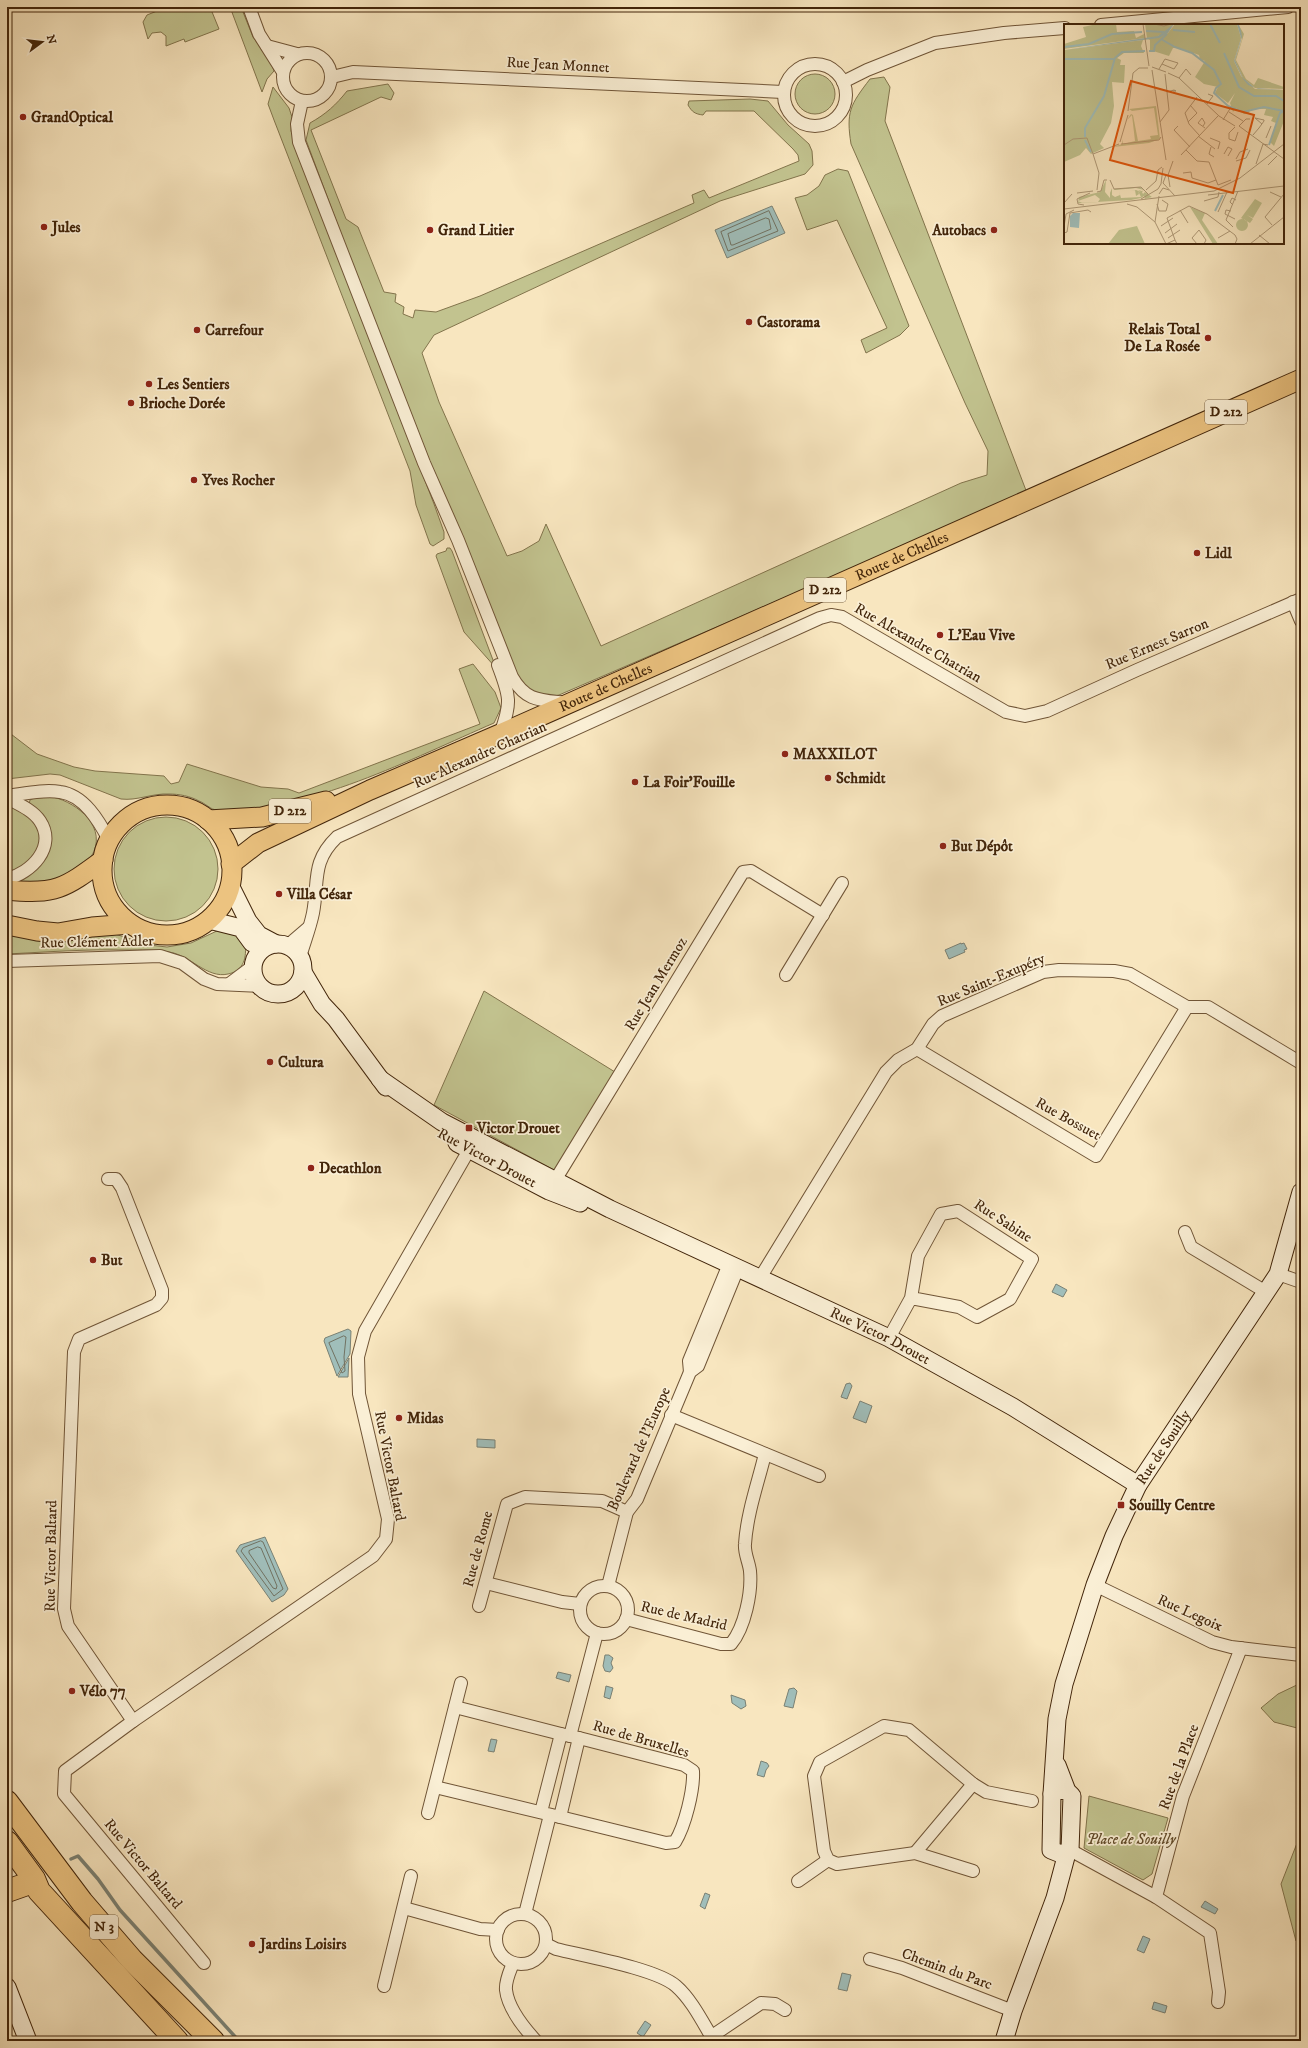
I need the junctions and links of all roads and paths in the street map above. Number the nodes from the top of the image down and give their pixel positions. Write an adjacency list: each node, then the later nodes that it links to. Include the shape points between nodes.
1 (249, 7): 5 (street)
2 (1288, 7): 3 (street)
3 (1111, 24)
4 (1064, 28): 9 (street, via 1004,32 935,43)
5 (267, 46): 6 (street); 7 (street)
6 (297, 54): 7 (street, via 291,58); 8 (street, via 309,52 321,56 331,69)
7 (283, 72): 11 (street, via 285,87 295,98)
8 (332, 77): 10 (street, Rue Jean Monnet, via 353,72); 11 (street, via 328,91 323,96)
9 (843, 82): 10 (street, via 832,68 824,64 806,64 790,74); 10 (street, via 846,90 844,106 834,119 821,125 804,124 795,119 788,112)
10 (783, 92)
11 (302, 101): 13 (street, via 297,124 299,142)
12 (1301, 379): 16 (main road, Route de Chelles / D 212)
13 (424, 463): 16 (street, via 519,689 537,699); 18 (street, via 510,702)
14 (1297, 600): 15 (street); 17 (street, Rue Ernest Sarron, via 1047,711)
15 (1301, 621)
16 (571, 703): 18 (main road, Route de Chelles / D 212)
17 (1025, 716): 33 (street, Rue Alexandre Chatrian, via 1006,712 842,617 831,615 820,618 337,836 326,847 318,866 313,914)
18 (500, 734): 19 (main road, Route de Chelles / D 212)
19 (370, 790): 21 (main road, Route de Chelles / D 212, via 262,817); 24 (main road, Route de Chelles / D 212, via 258,843)
20 (7, 797): 22 (street, via 54,792 67,794 86,806 96,817); 25 (street, via 40,820 46,838 40,858 32,868)
21 (208, 820): 22 (main road, via 198,813 176,806 152,807 122,823); 24 (main road, via 224,840)
22 (109, 840): 23 (main road)
23 (103, 860): 28 (main road, via 70,884 58,889 24,892); 31 (main road, via 103,880 109,900)
24 (231, 864): 27 (main road)
25 (7, 879)
26 (842, 883): 29 (street)
27 (230, 885): 30 (main road, via 222,904); 34 (street, Rue Victor Drouet, via 248,921 260,935)
28 (7, 890)
29 (822, 915): 38 (street); 48 (street, Rue Jean Mermoz, via 751,871 743,872)
30 (209, 920): 31 (main road, via 187,932 170,935 145,932); 36 (street, via 241,928 250,939)
31 (130, 924): 32 (main road, via 92,926 58,933)
32 (7, 925)
33 (308, 928): 34 (street); 37 (street, Rue Alexandre Chatrian)
34 (281, 945): 36 (street, via 262,950); 37 (street, Rue Victor Drouet, via 294,950)
35 (7, 961): 39 (street, Rue Clément Adler, via 160,956 182,963 204,979 217,984)
36 (255, 961): 39 (street); 40 (street, via 254,977)
37 (301, 965): 41 (street, via 297,986); 42 (street, Rue Victor Drouet)
38 (786, 975)
39 (229, 984): 40 (street, Rue Clément Adler)
40 (259, 986): 41 (street, via 274,994 283,994)
41 (291, 990): 42 (street, Rue Victor Drouet)
42 (322, 1004): 46 (street, Rue Victor Drouet, via 380,1079)
43 (1187, 1007): 44 (street, Rue Saint-Exupéry, via 1130,974 1114,971 1044,972 942,1016 933,1024); 44 (street, Rue Bossuet, via 1096,1156); 45 (street, via 1208,1007)
44 (917, 1049): 53 (street, Rue Saint-Exupéry, via 898,1060 886,1072)
45 (1301, 1063)
46 (472, 1145): 48 (street, Rue Victor Drouet); 74 (street, Rue Victor Baltard, via 364,1331 358,1357 359,1394 388,1519 386,1539 372,1556)
47 (108, 1178): 74 (street, Rue Victor Baltard, via 116,1179 122,1188 162,1290 162,1298 156,1305 79,1339 74,1352 64,1609 68,1626)
48 (552, 1185): 51 (street, Rue Victor Drouet)
49 (1301, 1192): 52 (street, Rue de Souilly)
50 (1185, 1232): 55 (street, via 1192,1247)
51 (734, 1266): 53 (street, Rue Victor Drouet); 58 (street, Boulevard de l'Europe, via 688,1361 690,1372)
52 (1278, 1274): 54 (street); 55 (street, Rue de Souilly)
53 (760, 1278): 57 (street, Rue Victor Drouet)
54 (1301, 1282)
55 (1266, 1292): 61 (street, Rue de Souilly)
56 (912, 1298): 56 (street, Rue Sabine, via 918,1256 941,1214 958,1211 1032,1259 1010,1299 977,1317 959,1307); 57 (street, Rue Sabine)
57 (889, 1338): 61 (street, Rue Victor Drouet, via 1013,1407)
58 (671, 1414): 59 (street); 62 (street, Boulevard de l'Europe, via 637,1499)
59 (765, 1454): 60 (street); 68 (street, Rue de Madrid, via 748,1522 745,1546 750,1571 750,1592 738,1635 731,1644 721,1644)
60 (820, 1476)
61 (1138, 1485): 64 (street, Rue de Souilly)
62 (627, 1512): 63 (street, Rue de Rome, via 602,1501 525,1497 507,1504); 65 (street, Boulevard de l'Europe)
63 (486, 1583): 66 (street); 67 (street, Rue de Rome)
64 (1095, 1585): 70 (street, Rue Legoix, via 1212,1642); 78 (street, Rue de Souilly, via 1064,1684 1057,1719 1056,1761)
65 (608, 1586): 66 (street, via 601,1586 588,1592); 68 (street, via 625,1598 628,1605)
66 (580, 1604): 69 (street, via 581,1619 590,1630)
67 (479, 1606)
68 (626, 1619): 69 (street, via 611,1633)
69 (597, 1633): 75 (street)
70 (1241, 1648): 71 (street, Rue Legoix); 91 (street, Rue de la Place, via 1183,1796)
71 (1301, 1655)
72 (461, 1683): 73 (street)
73 (455, 1707): 75 (street); 77 (street)
74 (133, 1722): 97 (street, Rue Victor Baltard, via 65,1771 64,1794)
75 (570, 1736): 81 (street); 81 (street); 81 (street, Rue de Bruxelles, via 684,1765 693,1771 693,1782 680,1834 675,1842 666,1843)
76 (973, 1784): 78 (street, via 986,1792); 84 (street); 86 (street, via 909,1730 884,1726 820,1762 814,1776 824,1851)
77 (435, 1787): 80 (street); 81 (street)
78 (1048, 1798): 83 (street, Rue de Souilly)
79 (7, 1802): 107 (highway, N 3, via 82,1902 122,1949)
80 (428, 1813)
81 (551, 1815): 93 (street)
82 (7, 1842): 90 (highway, N 3, via 34,1879)
83 (1062, 1851): 91 (street); 103 (street, Rue de Souilly, via 1055,1898)
84 (915, 1853): 86 (street, via 837,1864); 87 (street)
85 (7, 1860): 90 (highway)
86 (828, 1860): 89 (street)
87 (972, 1871)
88 (411, 1876): 92 (street)
89 (798, 1881)
90 (24, 1889): 106 (highway, N 3, via 117,1978)
91 (1156, 1897): 101 (street, via 1210,1933 1219,1992)
92 (404, 1908): 94 (street, via 480,1929); 99 (street)
93 (525, 1914): 94 (street, via 509,1917); 95 (street, via 544,1928)
94 (498, 1930): 98 (street, via 497,1946 500,1953)
95 (546, 1944): 98 (street, via 537,1958 522,1964); 104 (street, via 556,1949 658,1975 676,1985)
96 (870, 1959): 103 (street, Chemin du Parc, via 902,1968)
97 (204, 1963)
98 (513, 1963): 108 (street, via 508,1974 506,1990 512,2008)
99 (384, 1986)
100 (7, 1987): 105 (street)
101 (1218, 2002)
102 (784, 2010): 104 (street, via 775,2004 762,2003)
103 (1013, 2011): 109 (street)
104 (713, 2039)
105 (28, 2041)
106 (177, 2041)
107 (213, 2041)
108 (536, 2041)
109 (1004, 2041)

